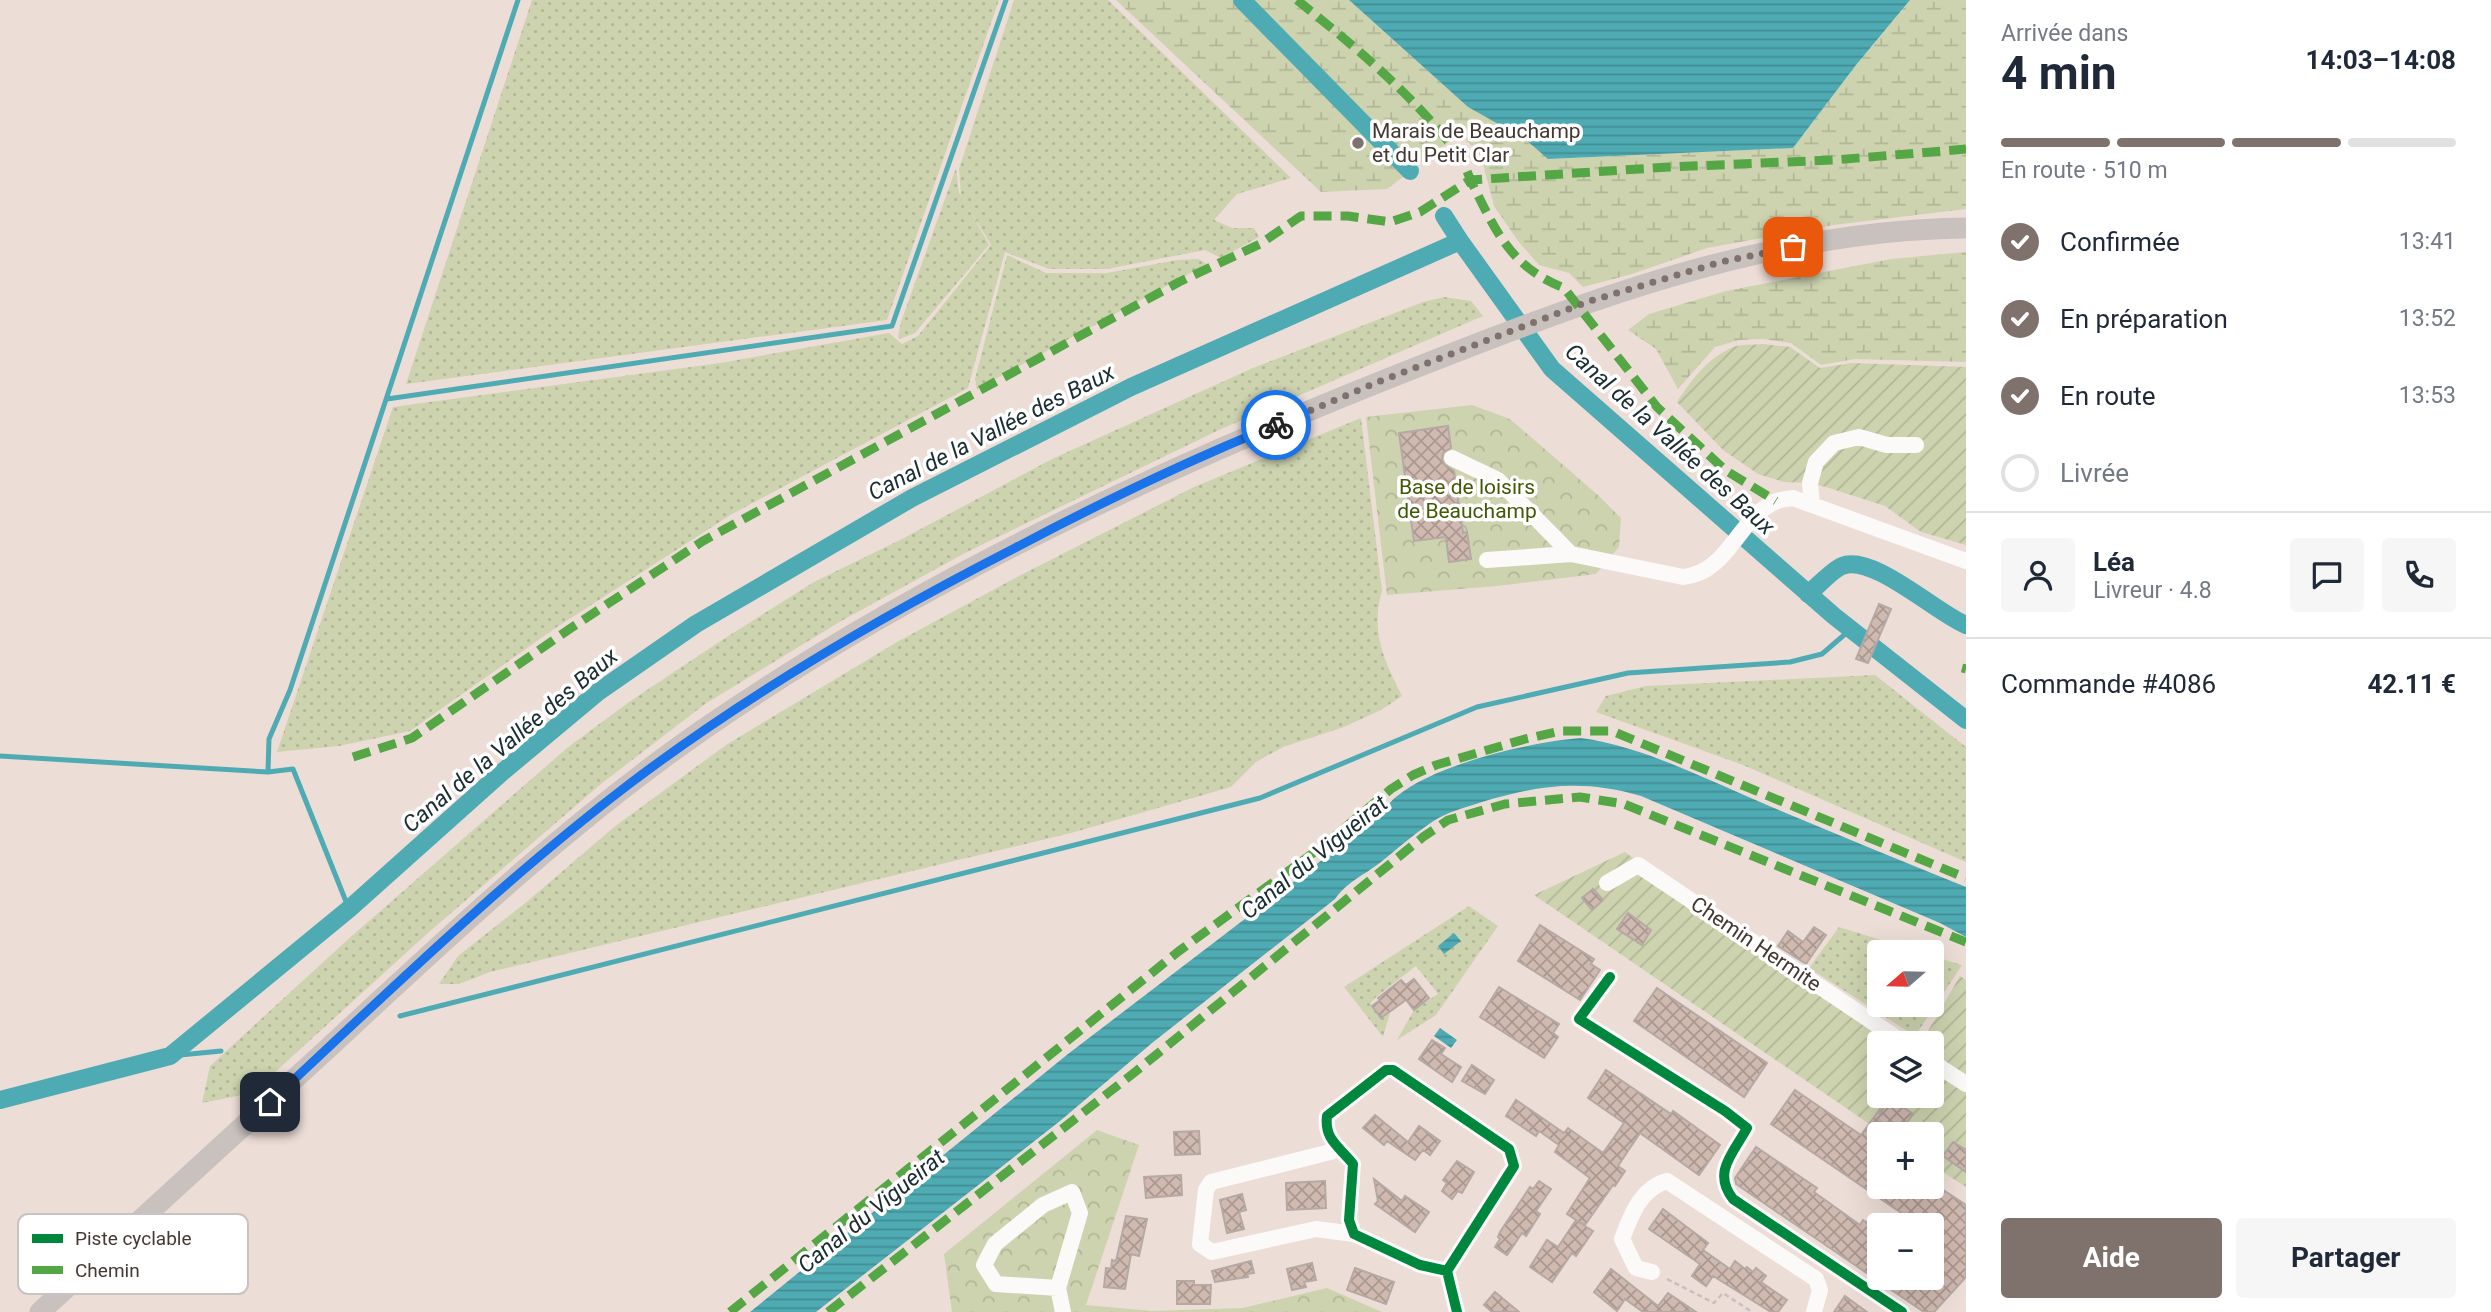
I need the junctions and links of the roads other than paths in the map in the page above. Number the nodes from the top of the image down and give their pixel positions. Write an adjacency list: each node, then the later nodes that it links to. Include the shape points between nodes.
1 (1966, 228): 14 (main road, via 1865,235 1793,247 1721,262 1590,301 1236,441 1079,514 905,606 704,730 563,836)
2 (1916, 445): 4 (street, via 1887,445 1858,437 1834,443 1816,462 1810,483)
3 (1452, 458): 5 (street, via 1498,480)
4 (1812, 505): 5 (street, via 1793,498 1776,502 1757,515 1708,571 1695,576); 7 (street)
5 (1571, 554): 6 (street)
6 (1487, 560)
7 (1966, 561)
8 (1607, 883): 10 (street, Chemin Hermite, via 1638,864)
9 (1610, 977): 24 (street, via 1579,1020 1747,1128 1723,1170 1724,1187 1733,1199)
10 (1886, 1031)
11 (1944, 1070): 12 (street)
12 (1966, 1084)
13 (1338, 1150): 15 (street, via 1353,1164 1349,1220); 15 (street, via 1211,1182 1206,1190 1200,1244 1212,1252 1315,1229); 16 (street, via 1325,1128 1327,1116 1386,1070 1393,1070 1508,1149 1514,1166)
14 (147, 1214)
15 (1354, 1234): 16 (street, via 1420,1265)
16 (1447, 1271): 22 (street)
17 (1652, 1272): 23 (street, via 1636,1268 1622,1239 1652,1185 1667,1181 1816,1279 1820,1290)
18 (1058, 1288): 18 (street, via 1080,1213 1072,1192 1043,1205 995,1244 984,1265 996,1284); 21 (street)
19 (60, 1294): 20 (main road)
20 (40, 1312)
21 (1063, 1312)
22 (1457, 1312)
23 (1814, 1312)
24 (1902, 1312)

